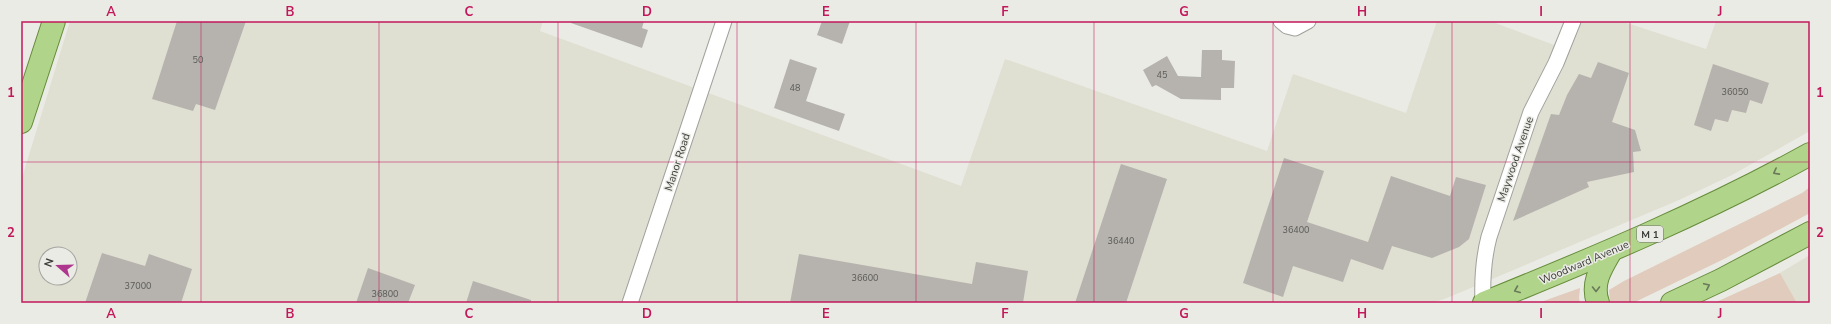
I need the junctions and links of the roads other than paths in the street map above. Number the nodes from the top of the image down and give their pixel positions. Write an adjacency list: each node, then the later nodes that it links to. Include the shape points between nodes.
1 (54, 21): 6 (main road)
2 (724, 21): 10 (street, Manor Road)
3 (1281, 21): 4 (street, via 1296,28)
4 (1308, 21)
5 (1572, 21): 11 (street, Maywood Avenue, via 1556,62 1531,112 1491,230 1483,258)
6 (21, 122)
7 (1810, 154): 9 (main road, Woodward Avenue / M 1, one-way to 9)
8 (1810, 233): 13 (main road, one-way to 8)
9 (1611, 251): 11 (main road, Woodward Avenue / M 1, one-way to 11); 12 (main road, one-way to 12, via 1596,283 1595,294)
10 (630, 303)
11 (1484, 303)
12 (1598, 303)
13 (1672, 303)

